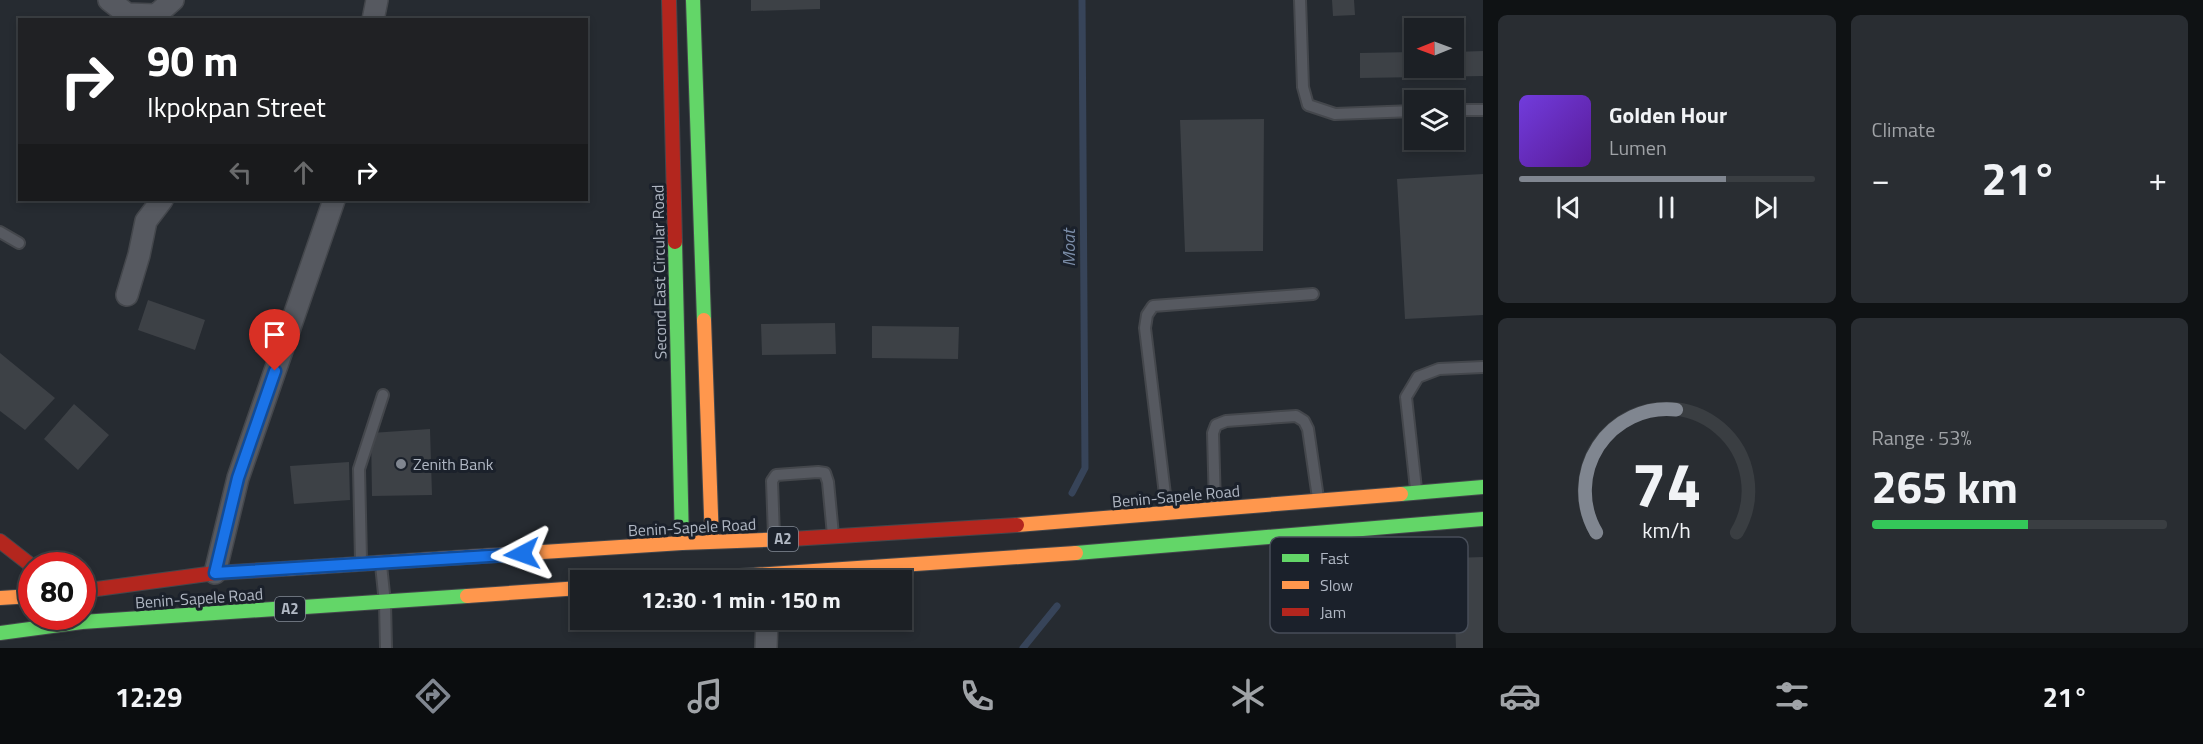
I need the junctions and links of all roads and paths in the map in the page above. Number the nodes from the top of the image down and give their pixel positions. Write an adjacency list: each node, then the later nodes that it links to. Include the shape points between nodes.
1 (109, 0): 7 (street, via 126,14)
2 (172, 0): 7 (street)
3 (377, 0): 8 (street)
4 (669, 0): 32 (main road, Second East Circular Road)
5 (693, 0): 31 (main road)
6 (1300, 0): 11 (lane, via 1303,87 1308,105 1335,114)
7 (158, 17)
8 (373, 18)
9 (1464, 110): 10 (lane)
10 (1483, 110)
11 (1404, 111)
12 (161, 201): 17 (street, via 146,221)
13 (334, 201): 37 (street, via 238,478)
14 (0, 232): 15 (lane)
15 (19, 243)
16 (1313, 294): 24 (lane, via 1153,306 1147,315 1145,328)
17 (127, 295)
18 (1483, 367): 21 (lane, via 1439,369 1418,377 1406,397)
19 (383, 395): 35 (lane, via 359,469)
20 (1483, 487): 21 (main road, Benin-Sapele Road / A2)
21 (1417, 492): 22 (main road, Benin-Sapele Road / A2)
22 (1318, 501): 23 (main road, Benin-Sapele Road / A2); 23 (lane, via 1304,421 1296,416 1226,421 1216,425 1213,433)
23 (1215, 510): 24 (main road, Benin-Sapele Road / A2)
24 (1168, 514): 26 (main road, Benin-Sapele Road / A2)
25 (1483, 519): 27 (main road, A2)
26 (833, 537): 29 (main road, Benin-Sapele Road / A2); 29 (lane, via 828,482 825,473 818,472 776,475 772,481)
27 (1279, 537)
28 (1270, 538): 36 (main road, A2)
29 (774, 539): 31 (main road, Benin-Sapele Road / A2)
30 (0, 541): 33 (main road)
31 (712, 542): 32 (main road, Benin-Sapele Road / A2)
32 (682, 543): 34 (main road, Benin-Sapele Road / A2)
33 (18, 555)
34 (381, 563): 35 (main road, Benin-Sapele Road / A2); 42 (lane)
35 (361, 564): 37 (main road, Benin-Sapele Road / A2)
36 (869, 570)
37 (215, 573): 38 (main road, Benin-Sapele Road / A2)
38 (96, 589)
39 (570, 589): 42 (main road, Benin-Sapele Road / A2)
40 (18, 597): 41 (main road)
41 (0, 598)
42 (385, 603): 43 (main road, Benin-Sapele Road / A2); 47 (lane)
43 (96, 618)
44 (18, 630): 46 (main road, Benin-Sapele Road / A2)
45 (767, 630): 48 (street)
46 (0, 633)
47 (386, 648)
48 (766, 648)

